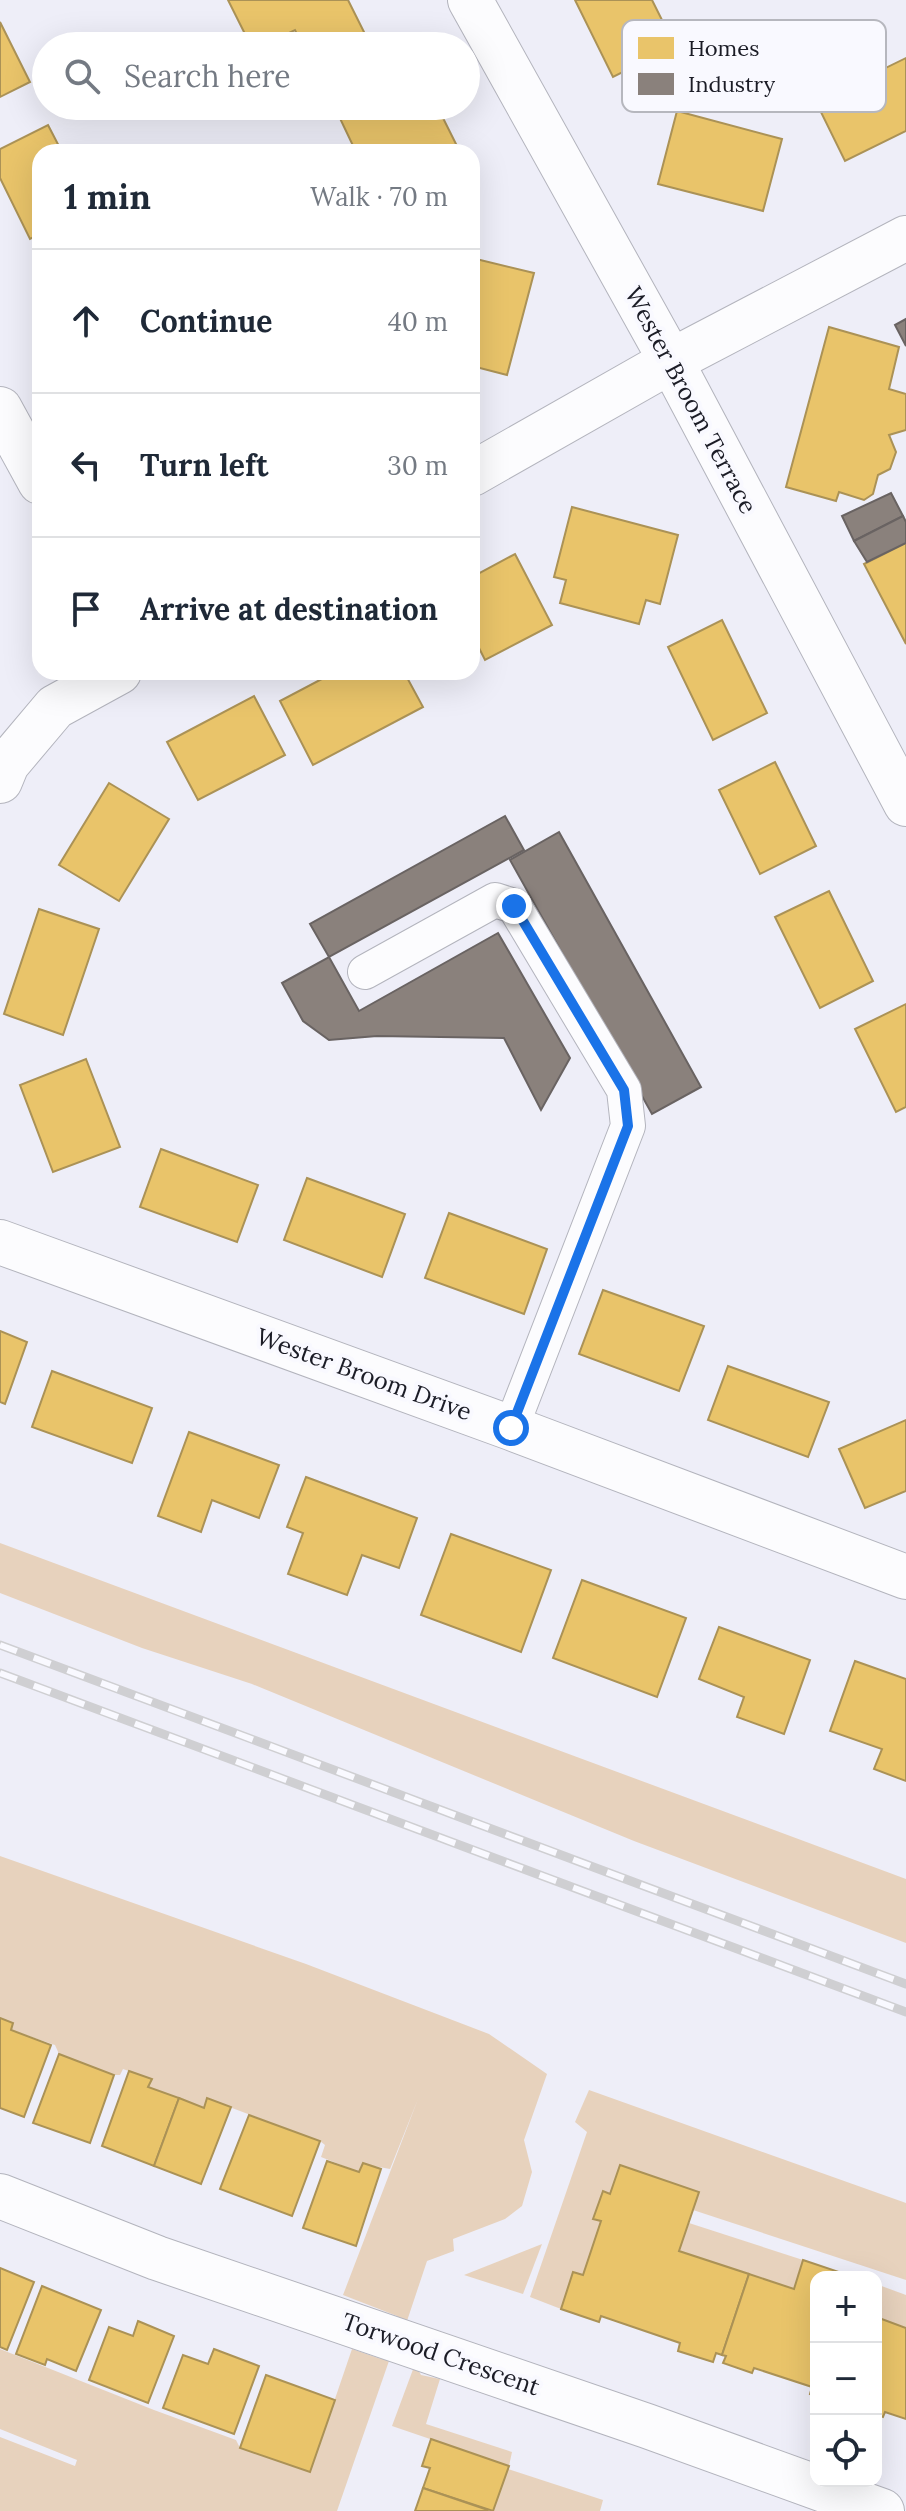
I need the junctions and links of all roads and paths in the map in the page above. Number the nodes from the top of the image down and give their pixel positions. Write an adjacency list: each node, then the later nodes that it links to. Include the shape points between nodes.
1 (470, 0): 3 (street, Wester Broom Terrace)
2 (906, 238): 3 (street)
3 (671, 361): 6 (street); 9 (street, Wester Broom Terrace)
4 (0, 409): 5 (street)
5 (32, 467)
6 (480, 469)
7 (104, 680): 8 (street, via 55,707 7,764)
8 (0, 781)
9 (906, 804)
10 (365, 972): 12 (lane, via 495,900 514,906 624,1090 628,1126)
11 (0, 1242): 12 (street, Wester Broom Drive)
12 (511, 1428): 13 (street, Wester Broom Drive)
13 (906, 1577)
14 (0, 2196): 15 (street, Torwood Crescent, via 157,2258)
15 (882, 2511)

